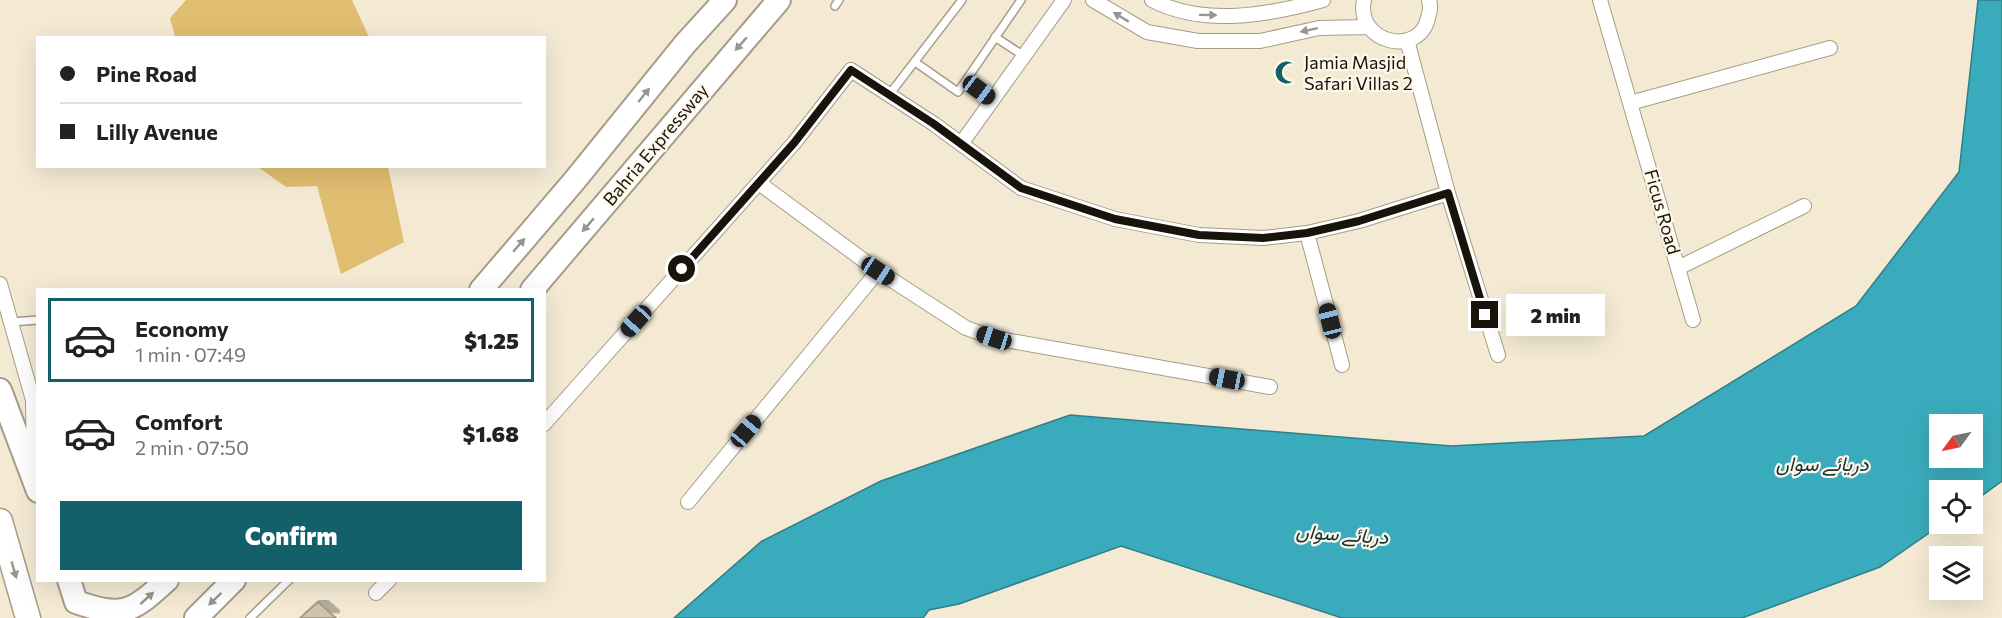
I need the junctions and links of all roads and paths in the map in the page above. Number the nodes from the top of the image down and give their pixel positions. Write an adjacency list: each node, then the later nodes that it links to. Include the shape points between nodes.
1 (725, 0): 30 (main road, one-way to 1)
2 (779, 0): 31 (main road, Bahria Expressway, one-way to 31)
3 (962, 0): 17 (lane)
4 (1021, 0): 13 (lane)
5 (1093, 0): 12 (street, one-way to 5, via 1318,28 1260,41 1198,41 1147,32)
6 (1152, 0): 7 (street, one-way to 7, via 1170,9 1201,15 1257,15)
7 (1323, 0)
8 (1364, 0): 12 (street, via 1362,10)
9 (1600, 0): 21 (street, Ficus Road)
10 (1433, 2): 14 (street, via 1427,23)
11 (1059, 3): 16 (street)
12 (1368, 27): 14 (street, via 1381,39)
13 (995, 37): 16 (lane); 18 (lane)
14 (1407, 40): 24 (street)
15 (1830, 48): 21 (street)
16 (1024, 56): 20 (street)
17 (915, 62): 18 (lane, via 958,92); 19 (lane)
18 (966, 80): 20 (lane)
19 (890, 95): 22 (street); 23 (street, via 851,70)
20 (992, 100): 22 (street)
21 (1630, 103): 27 (street, Ficus Road)
22 (961, 144): 26 (street, via 1021,188 1115,219 1199,235 1263,238)
23 (759, 183): 28 (street); 39 (street)
24 (1448, 193): 26 (street); 35 (street)
25 (1804, 206): 27 (street)
26 (1307, 233): 36 (street)
27 (1678, 268): 33 (street, Ficus Road)
28 (878, 271): 37 (street, via 966,328 994,338); 41 (street)
29 (0, 284): 34 (street)
30 (483, 288)
31 (534, 288)
32 (36, 320): 34 (lane)
33 (1693, 320)
34 (11, 322): 40 (street, via 33,400)
35 (1498, 356)
36 (1342, 365)
37 (1270, 387)
38 (0, 390): 40 (main road)
39 (546, 422)
40 (35, 486)
41 (688, 502)
42 (0, 521): 50 (highway, one-way to 50)
43 (70, 582): 49 (main road)
44 (165, 582): 49 (main road, one-way to 44, via 120,613 139,605)
45 (232, 582): 51 (main road, one-way to 51)
46 (288, 582): 52 (lane)
47 (387, 582): 48 (street)
48 (376, 594)
49 (78, 610)
50 (28, 618)
51 (196, 618)
52 (250, 618)

